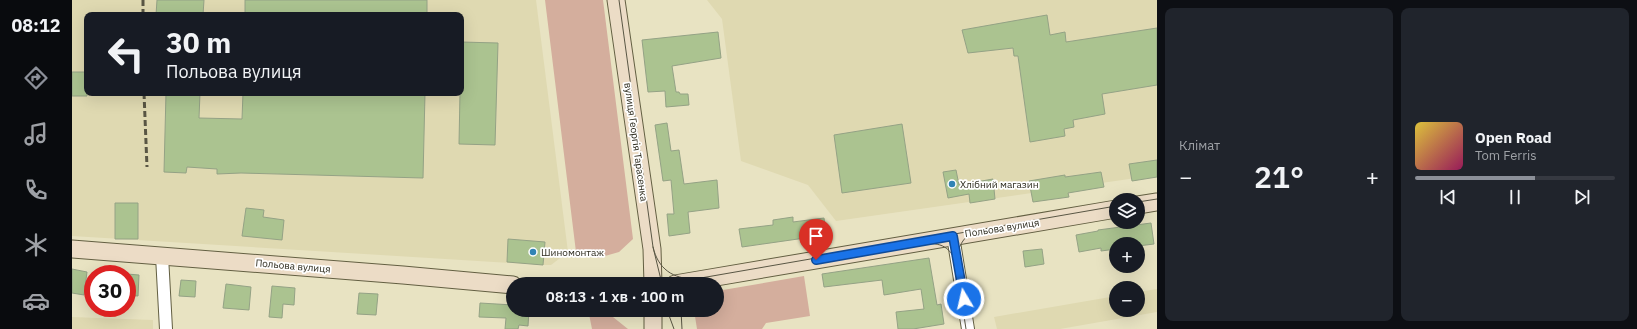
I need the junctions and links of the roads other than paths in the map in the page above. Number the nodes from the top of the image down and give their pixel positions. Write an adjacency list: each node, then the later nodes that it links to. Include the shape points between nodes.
1 (616, 0): 8 (main road, вулиця Георгія Тарасенка, via 652,250)
2 (1157, 202): 3 (main road)
3 (1145, 204)
4 (1109, 210): 5 (main road, Польова вулиця)
5 (953, 236): 9 (main road, Польова вулиця); 14 (street)
6 (72, 249): 7 (main road, Польова вулиця)
7 (162, 256): 10 (main road, Польова вулиця); 12 (street)
8 (653, 277)
9 (716, 277)
10 (506, 285)
11 (653, 317): 13 (main road)
12 (166, 329)
13 (653, 329)
14 (968, 329)

